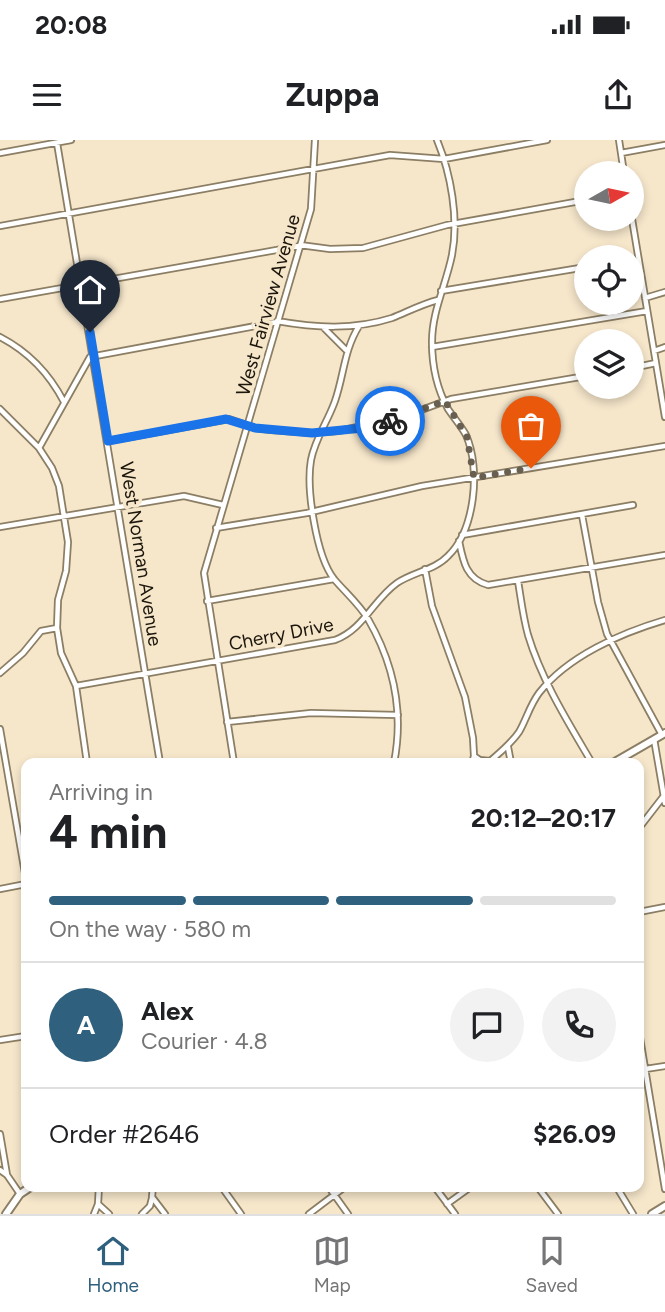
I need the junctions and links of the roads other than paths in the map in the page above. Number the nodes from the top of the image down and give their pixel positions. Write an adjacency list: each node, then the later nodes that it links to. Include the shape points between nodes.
1 (71, 140): 6 (street)
2 (315, 140): 12 (street, West Fairview Avenue)
3 (437, 140): 10 (street, Cherry Drive)
4 (547, 140): 10 (street)
5 (619, 140): 9 (street)
6 (57, 142): 8 (street); 14 (street, West Norman Avenue)
7 (665, 145): 9 (street)
8 (0, 153)
9 (621, 153): 11 (street)
10 (444, 159): 12 (street, via 396,154); 15 (street, Cherry Drive)
11 (622, 161)
12 (314, 169): 14 (street); 17 (street, West Fairview Avenue, via 312,202)
13 (574, 202): 15 (street)
14 (69, 214): 16 (street); 19 (street, West Norman Avenue)
15 (454, 224): 17 (street, via 363,248); 20 (street, Cherry Drive, via 452,254)
16 (0, 226)
17 (300, 246): 19 (street); 27 (street, West Fairview Avenue)
18 (574, 269): 20 (street)
19 (82, 285): 24 (street); 35 (street, West Norman Avenue)
20 (441, 291): 25 (street, Cherry Drive)
21 (665, 292): 23 (street)
22 (644, 294): 23 (street)
23 (645, 298): 26 (street)
24 (0, 299)
25 (438, 300): 28 (street); 31 (street, Cherry Drive)
26 (647, 310): 31 (street); 34 (street)
27 (277, 322): 29 (street); 35 (street); 43 (street, West Fairview Avenue)
28 (359, 326): 29 (street); 33 (street)
29 (323, 328): 33 (street)
30 (0, 337): 40 (street, via 38,363)
31 (432, 347): 39 (street, Cherry Drive)
32 (665, 347): 34 (street)
33 (346, 350): 44 (street, via 339,389)
34 (654, 351): 36 (street)
35 (94, 356): 40 (street); 45 (street, West Norman Avenue)
36 (656, 363): 37 (street); 42 (street)
37 (644, 366)
38 (574, 378): 39 (street)
39 (445, 401): 44 (street, via 372,426); 48 (street, Cherry Drive, via 467,437)
40 (64, 402): 47 (street)
41 (0, 409): 47 (street)
42 (665, 417)
43 (247, 425): 44 (street); 45 (street, via 226,419); 49 (street, West Fairview Avenue)
44 (321, 432): 52 (street, via 311,459)
45 (108, 441): 51 (street, West Norman Avenue)
46 (665, 446): 48 (street)
47 (39, 447): 54 (street, via 57,478)
48 (474, 478): 52 (street); 57 (street, Cherry Drive)
49 (223, 505): 51 (street, via 184,496); 56 (street, West Fairview Avenue)
50 (633, 505): 53 (street)
51 (119, 506): 54 (street); 70 (street, West Norman Avenue)
52 (313, 512): 56 (street); 61 (street, via 319,548)
53 (582, 514): 57 (street); 59 (street)
54 (65, 516): 55 (street); 66 (street, via 68,556)
55 (0, 527)
56 (216, 528): 63 (street, West Fairview Avenue, via 204,573)
57 (460, 538): 60 (street, Cherry Drive, via 444,560); 62 (street, via 466,569 475,580 491,585)
58 (665, 555): 59 (street)
59 (592, 568): 62 (street); 67 (street)
60 (425, 569): 64 (street, Cherry Drive, via 391,588); 79 (street, via 432,606 466,697)
61 (334, 579): 63 (street); 64 (street)
62 (518, 581): 71 (street, via 528,635)
63 (207, 601): 68 (street, West Fairview Avenue)
64 (366, 616): 68 (street, Cherry Drive, via 351,633 335,639); 73 (street, via 387,660)
65 (665, 620): 67 (street)
66 (57, 628): 69 (street, via 41,631); 72 (street, via 61,653)
67 (610, 641): 71 (street); 76 (street)
68 (217, 660): 70 (street, Cherry Drive); 74 (street, West Fairview Avenue)
69 (0, 673)
70 (146, 673): 72 (street, Cherry Drive); 81 (street, West Norman Avenue)
71 (547, 684): 78 (street); 87 (street)
72 (76, 686): 80 (street)
73 (398, 715): 74 (street, via 311,713); 83 (street)
74 (227, 722): 82 (street, West Fairview Avenue)
75 (0, 733): 92 (street)
76 (663, 734): 77 (main road)
77 (654, 739): 88 (main road); 89 (street)
78 (508, 746): 85 (street); 86 (street)
79 (474, 756): 84 (street)
80 (86, 758)
81 (159, 758)
82 (233, 758)
83 (394, 758)
84 (477, 758)
85 (494, 758)
86 (510, 758)
87 (589, 758)
88 (622, 758)
89 (664, 796): 90 (street); 91 (street)
90 (665, 803)
91 (644, 822)
92 (21, 853)
93 (21, 883): 94 (street)
94 (0, 889)
95 (665, 907): 96 (street)
96 (644, 911)
97 (21, 1037): 98 (street)
98 (0, 1041)
99 (665, 1066): 100 (street)
100 (644, 1069)
101 (644, 1079): 105 (street)
102 (0, 1134): 104 (street)
103 (0, 1170): 104 (street)
104 (7, 1175): 116 (street)
105 (665, 1189)
106 (23, 1192): 116 (main road)
107 (98, 1192): 119 (street)
108 (152, 1192): 118 (street)
109 (225, 1192): 127 (street)
110 (332, 1192): 117 (street)
111 (338, 1192): 117 (street)
112 (438, 1192): 120 (street)
113 (464, 1192): 120 (street)
114 (542, 1192): 131 (street)
115 (620, 1192): 132 (street)
116 (20, 1194): 122 (main road)
117 (334, 1195): 128 (street); 129 (street)
118 (152, 1197): 125 (street); 126 (street)
119 (97, 1204): 123 (street); 124 (street)
120 (447, 1205): 130 (street)
121 (665, 1206): 133 (main road)
122 (6, 1214)
123 (94, 1214)
124 (109, 1214)
125 (142, 1214)
126 (165, 1214)
127 (241, 1214)
128 (309, 1214)
129 (348, 1214)
130 (455, 1214)
131 (558, 1214)
132 (633, 1214)
133 (652, 1214)

